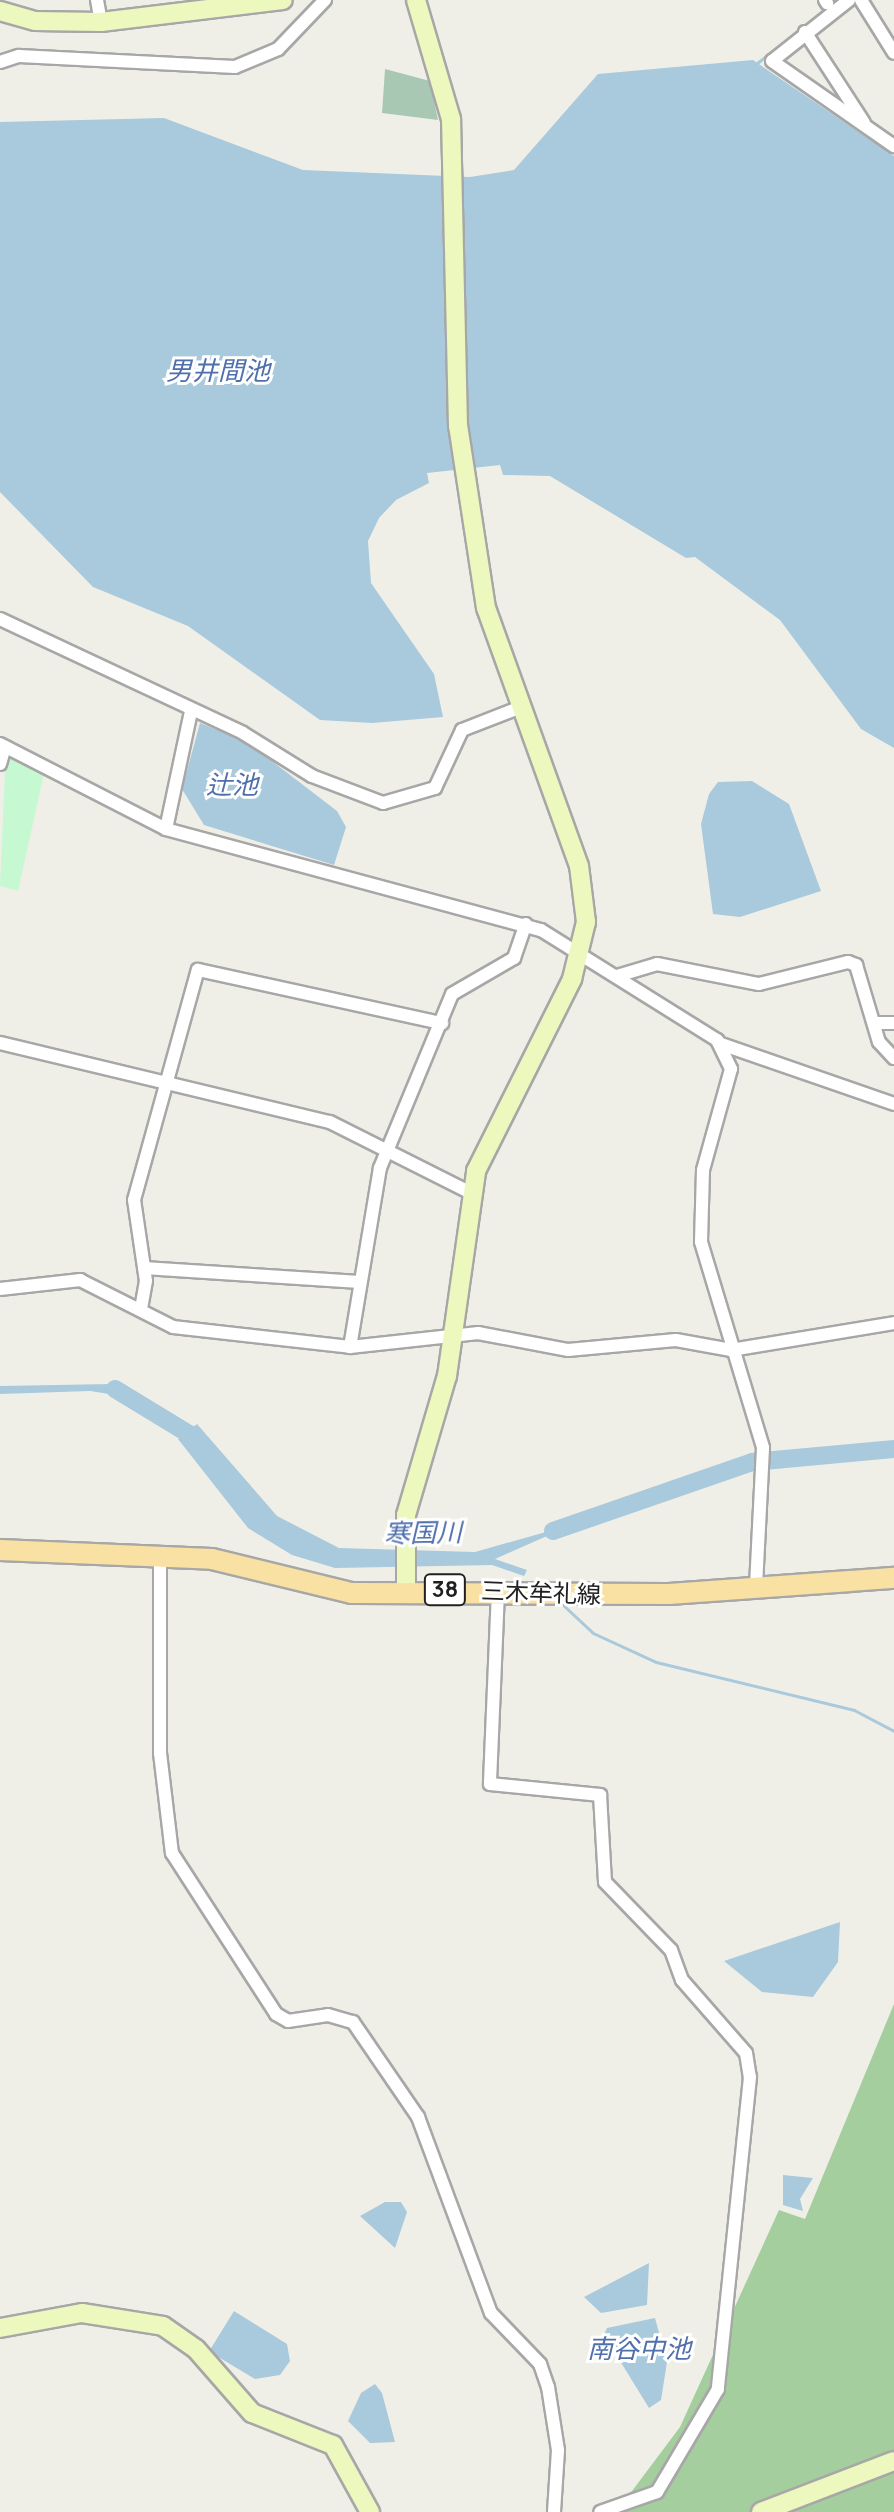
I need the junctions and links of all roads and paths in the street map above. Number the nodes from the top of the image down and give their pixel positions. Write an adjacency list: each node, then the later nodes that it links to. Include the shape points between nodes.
1 (97, 0): 8 (street)
2 (283, 0): 8 (street)
3 (325, 0): 11 (street, via 289,41 235,67 19,56)
4 (416, 0): 15 (street, via 447,94 455,152 455,378 464,480 486,608)
5 (849, 0): 9 (street)
6 (861, 0): 10 (street)
7 (0, 11): 8 (street, via 35,21)
8 (101, 22)
9 (805, 32): 12 (street); 12 (street, via 772,61)
10 (894, 53)
11 (0, 62)
12 (867, 128): 13 (street)
13 (894, 146)
14 (0, 619): 16 (street)
15 (521, 707): 16 (street, via 462,730 435,788 383,803 312,776); 21 (street, via 579,866 586,909)
16 (191, 711): 19 (street)
17 (3, 746): 18 (street); 19 (street)
18 (0, 764)
19 (166, 829): 20 (street)
20 (526, 924): 21 (street); 23 (street, via 514,958 452,994)
21 (581, 954): 22 (street); 32 (street, via 493,1127)
22 (617, 976): 24 (street, via 665,965 759,984 848,962 856,965); 27 (street)
23 (442, 1023): 29 (street, via 198,970); 31 (street)
24 (877, 1023): 25 (street); 28 (street, via 879,1042)
25 (894, 1023)
26 (0, 1043): 29 (street)
27 (721, 1044): 30 (street); 40 (street, via 729,1086 703,1170 700,1217 707,1273)
28 (894, 1058)
29 (163, 1085): 31 (street, via 330,1122); 33 (street, via 134,1200)
30 (894, 1104)
31 (389, 1147): 32 (street); 34 (street)
32 (473, 1194): 38 (street)
33 (144, 1268): 34 (street); 36 (street)
34 (360, 1282): 39 (street)
35 (0, 1289): 36 (street, via 80,1280)
36 (141, 1309): 39 (street, via 205,1334)
37 (894, 1323): 40 (street)
38 (453, 1336): 39 (street); 40 (street, via 499,1334 568,1350 676,1340); 44 (street, via 413,1485)
39 (350, 1347)
40 (731, 1350): 45 (street, via 763,1448)
41 (0, 1550): 42 (main road, 三木牟礼線 / 38)
42 (160, 1554): 44 (main road, 三木牟礼線 / 38, via 243,1564 351,1593); 50 (street, via 160,1753 172,1853 276,2014 288,2021 328,2015 353,2022 418,2117 491,2313 540,2364 548,2387 558,2450)
43 (894, 1578): 45 (main road, 三木牟礼線 / 38)
44 (405, 1583): 46 (main road, 三木牟礼線 / 38)
45 (756, 1587): 46 (main road, 三木牟礼線 / 38)
46 (498, 1591): 51 (street, via 490,1784 600,1795 605,1882 665,1941 682,1980 746,2053 750,2077 718,2389 657,2492)
47 (0, 2328): 49 (street, via 82,2313 163,2326 196,2349 245,2408 333,2445)
48 (894, 2461): 52 (street)
49 (370, 2512)
50 (554, 2512)
51 (600, 2512)
52 (761, 2512)

